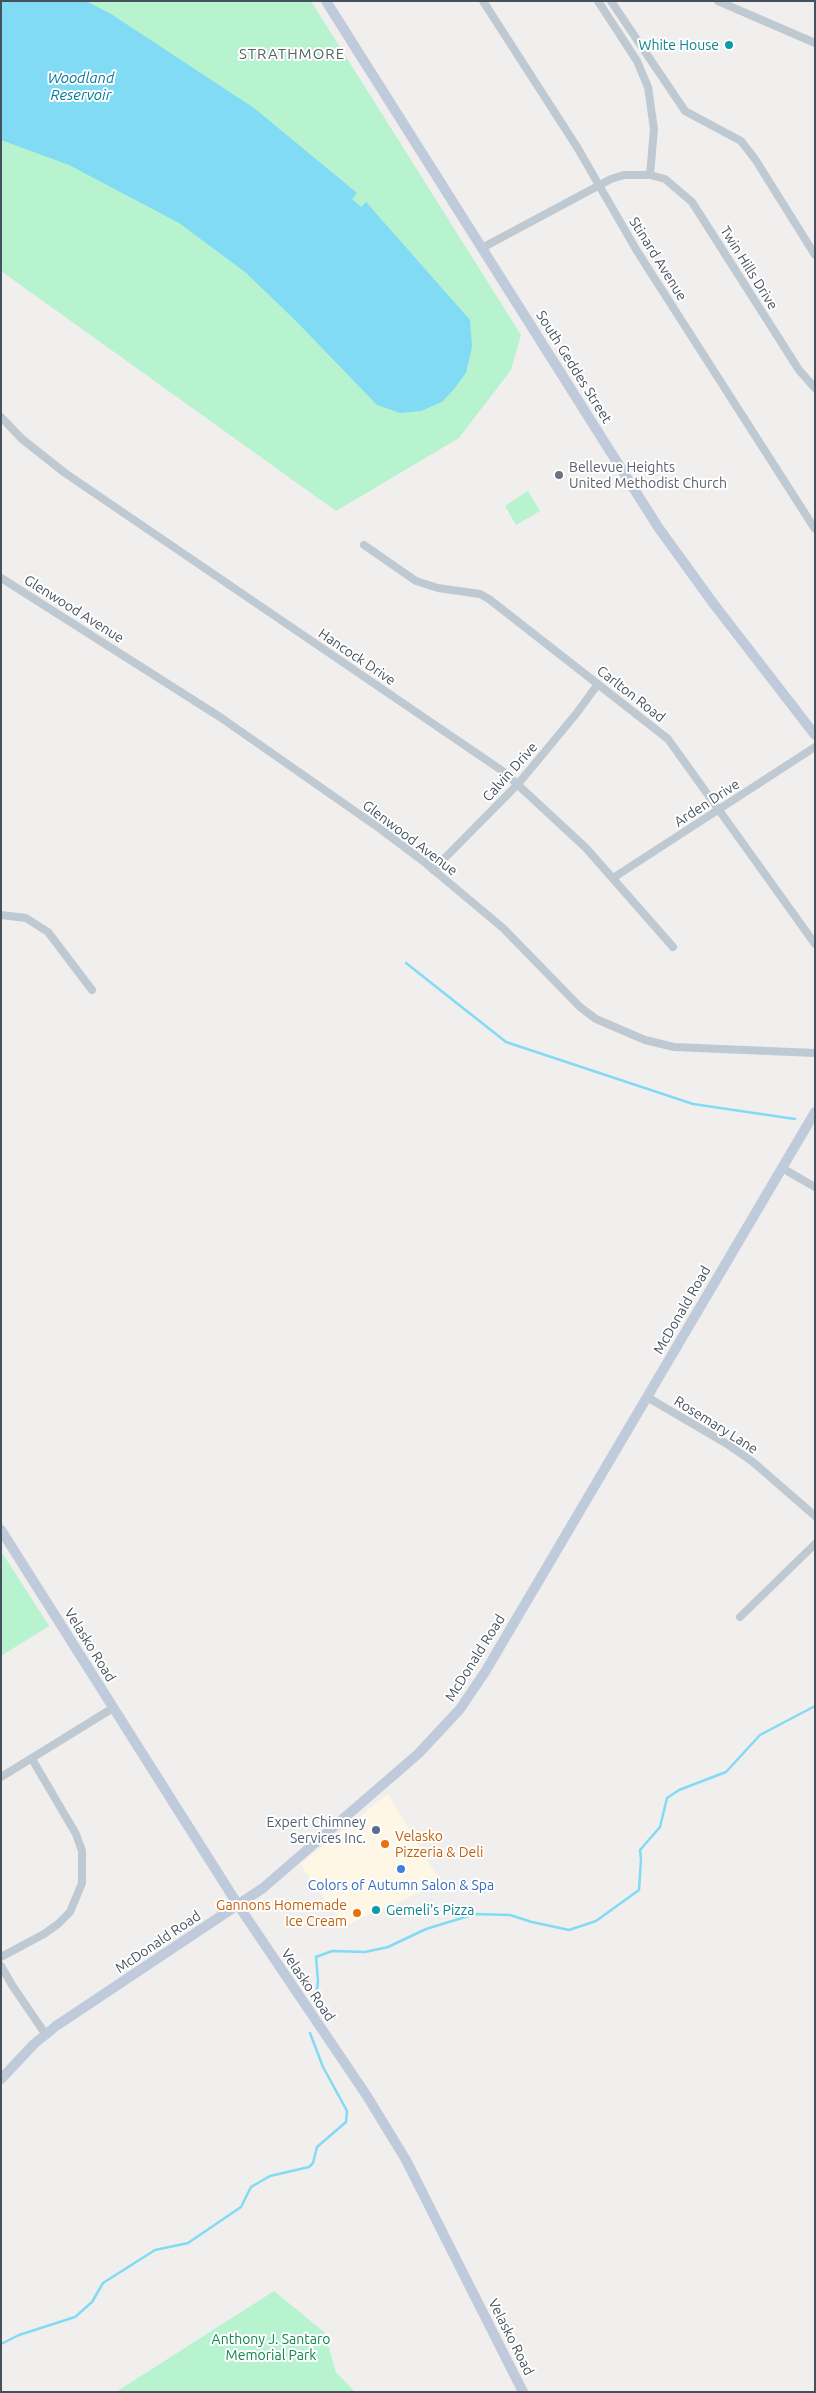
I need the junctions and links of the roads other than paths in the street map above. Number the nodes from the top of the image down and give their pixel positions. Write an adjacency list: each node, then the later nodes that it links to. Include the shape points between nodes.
1 (326, 1): 9 (street, South Geddes Street)
2 (483, 1): 8 (street, Stinard Avenue)
3 (598, 1): 7 (street, via 637,61 648,88 654,129)
4 (611, 1): 10 (street, via 685,111 741,141)
5 (718, 1): 6 (street)
6 (815, 43)
7 (650, 175): 8 (street, Twin Hills Drive, via 624,175); 11 (street, Twin Hills Drive, via 665,179 692,202 799,370)
8 (598, 184): 9 (street, Twin Hills Drive); 13 (street, Stinard Avenue)
9 (482, 248): 17 (street, South Geddes Street, via 669,544)
10 (815, 255)
11 (815, 388)
12 (1, 418): 19 (street, Hancock Drive, via 65,473 481,754)
13 (815, 529)
14 (364, 545): 16 (street, Carlton Road, via 416,581 480,594 489,599)
15 (1, 578): 21 (street, Glenwood Avenue, via 220,716 380,828)
16 (598, 684): 19 (street, Calvin Drive); 20 (street, Carlton Road, via 668,739)
17 (815, 735)
18 (815, 747): 20 (street, Arden Drive)
19 (518, 784): 21 (street, Calvin Drive); 22 (street, Hancock Drive)
20 (720, 810): 22 (street, Arden Drive); 24 (street, Carlton Road)
21 (433, 870): 27 (street, Glenwood Avenue, via 503,928 580,1007 620,1031 674,1047)
22 (613, 878): 25 (street, Hancock Drive)
23 (1, 916): 26 (street, via 26,918 48,932)
24 (815, 944)
25 (673, 947)
26 (92, 990)
27 (815, 1053)
28 (815, 1112): 29 (street, McDonald Road)
29 (782, 1168): 30 (street); 31 (street, McDonald Road)
30 (815, 1187)
31 (647, 1397): 32 (street, Rosemary Lane, via 740,1453); 39 (street, McDonald Road, via 460,1709 418,1754 264,1888)
32 (815, 1516)
33 (1, 1530): 36 (street, Velasko Road)
34 (815, 1544): 35 (street)
35 (740, 1617)
36 (113, 1708): 37 (street); 39 (street, Velasko Road)
37 (32, 1759): 38 (street); 40 (street, via 76,1834 82,1851 82,1883 70,1912 58,1924)
38 (1, 1778)
39 (238, 1906): 42 (street, McDonald Road); 44 (street, Velasko Road, via 367,2096 406,2160)
40 (1, 1957)
41 (1, 1966): 42 (street)
42 (46, 2035): 43 (street, McDonald Road)
43 (1, 2079)
44 (523, 2392)

